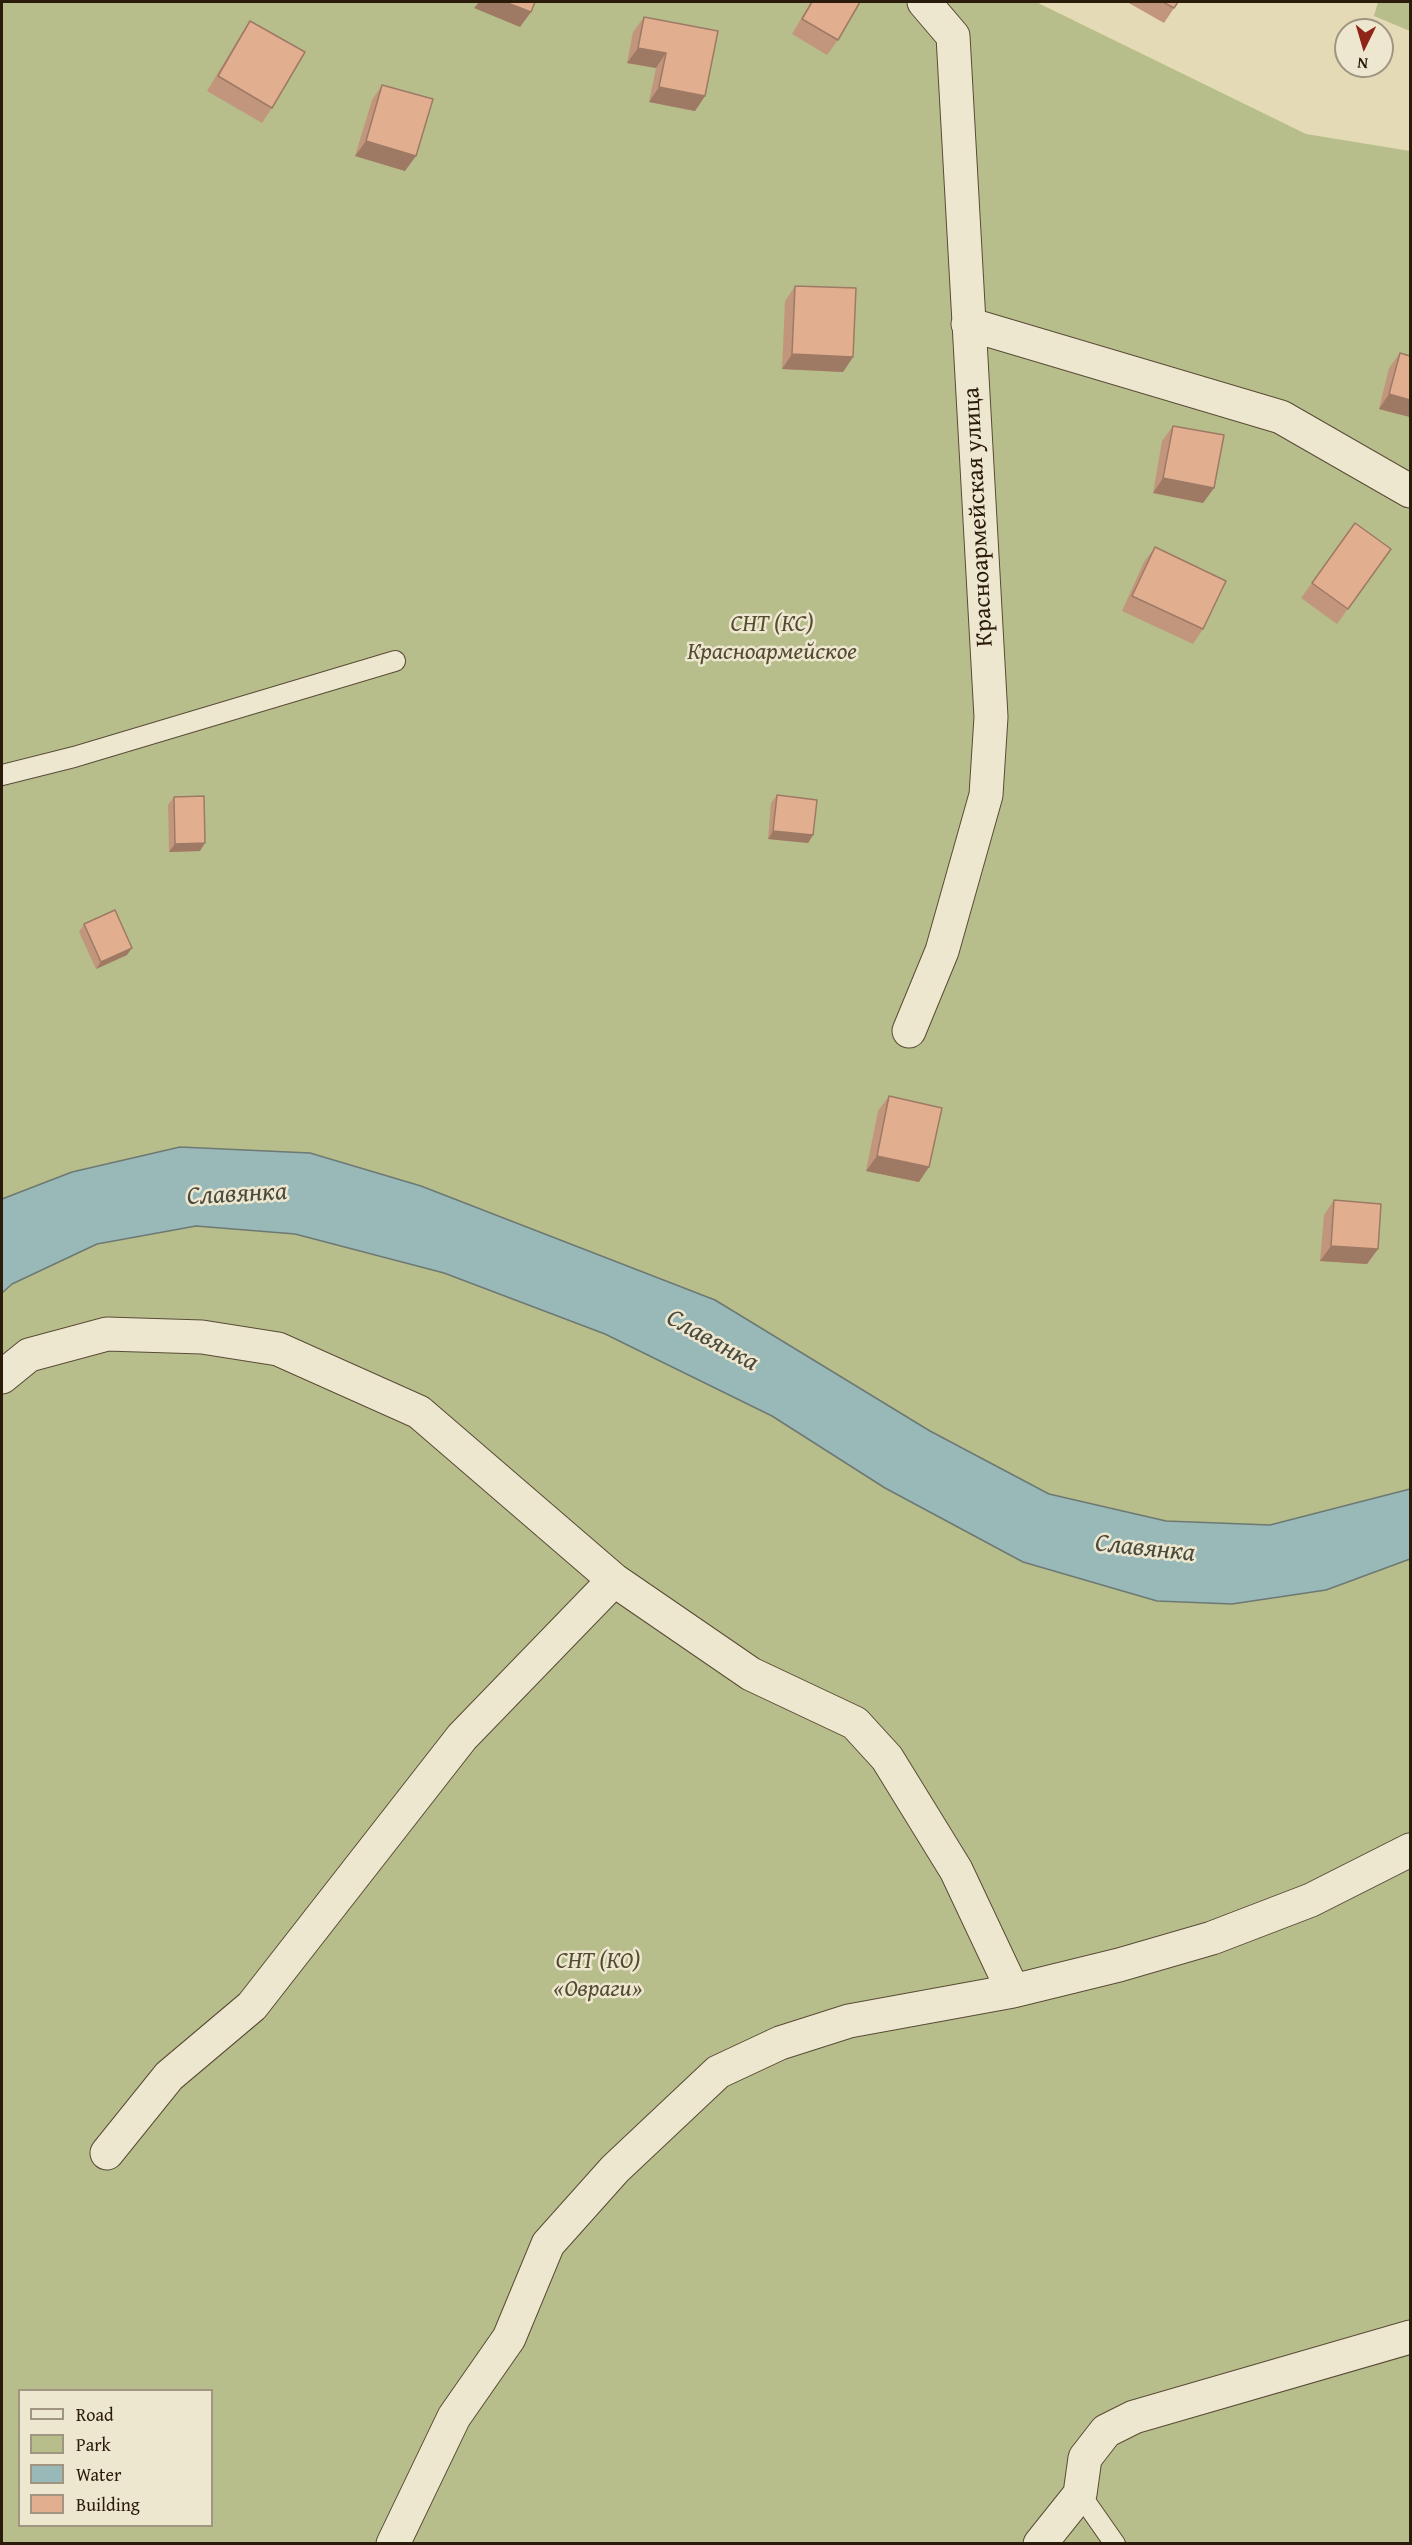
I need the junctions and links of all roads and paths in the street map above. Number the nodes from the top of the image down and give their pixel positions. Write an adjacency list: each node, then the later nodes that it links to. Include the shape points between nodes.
1 (924, 2): 2 (street, Красноармейская улица, via 953,36)
2 (968, 324): 3 (street, via 1281,417); 6 (street, Красноармейская улица, via 991,717 986,795 942,951)
3 (1410, 491)
4 (395, 661): 5 (lane)
5 (2, 775)
6 (909, 1031)
7 (2, 1377): 8 (street, via 29,1355 107,1334 202,1336 278,1349 419,1412)
8 (614, 1580): 10 (street, via 751,1674 855,1723 887,1758 956,1870); 11 (street, via 462,1737 252,2006 169,2076)
9 (1410, 1850): 10 (street, via 1311,1900 1212,1938)
10 (1013, 1991): 14 (street, via 849,2021 780,2043 718,2072 615,2169 548,2244 509,2338 454,2417)
11 (107, 2153)
12 (1410, 2337): 13 (street, via 1134,2417 1106,2431 1085,2458)
13 (1080, 2494): 15 (street); 16 (lane)
14 (393, 2544)
15 (1040, 2544)
16 (1115, 2544)

